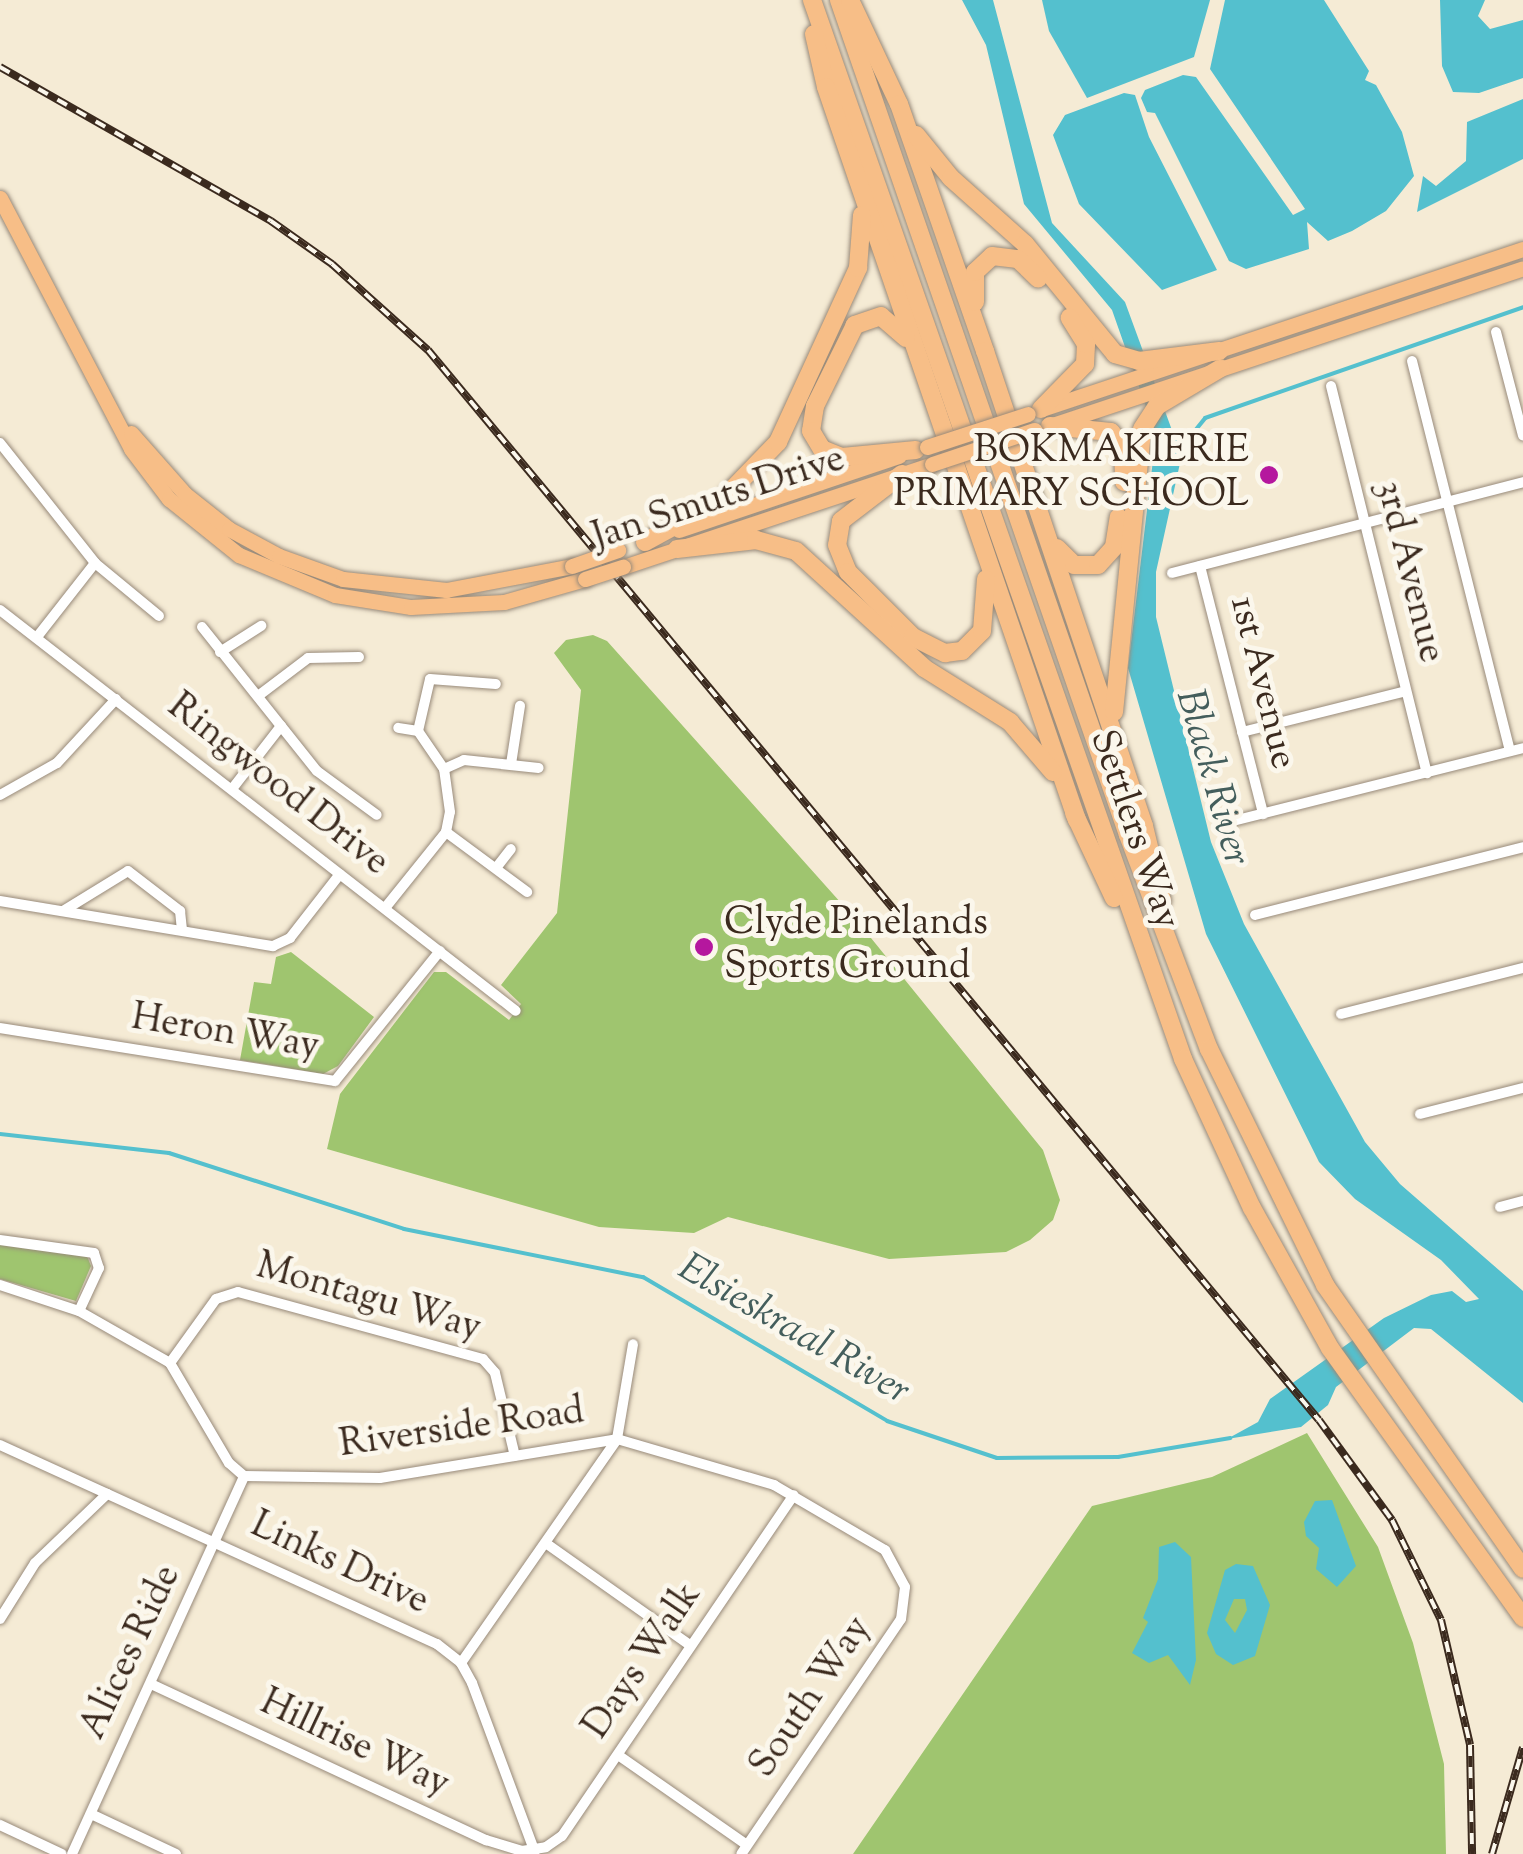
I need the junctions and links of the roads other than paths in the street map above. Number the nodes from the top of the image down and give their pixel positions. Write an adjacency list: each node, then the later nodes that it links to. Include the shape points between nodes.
1 (809, 0): 5 (highway); 74 (highway, Settlers Way)
2 (839, 0): 72 (highway, Settlers Way)
3 (850, 0): 4 (highway)
4 (899, 104): 10 (highway); 14 (highway, via 932,157 1011,229 1101,340)
5 (857, 178): 11 (highway); 27 (highway, via 864,238 858,268 778,442 722,500)
6 (0, 198): 16 (main road, Jan Smuts Drive)
7 (1523, 249): 12 (main road)
8 (1523, 268): 12 (main road)
9 (1496, 332): 18 (street)
10 (985, 351): 17 (highway, via 974,276 987,258 1013,256 1033,272 1086,344 1080,376); 26 (highway)
11 (917, 355): 20 (highway, via 892,320 859,321 810,426 818,445 836,456); 24 (highway)
12 (1220, 359): 14 (highway); 14 (highway)
13 (1412, 361): 23 (street)
14 (1162, 379): 17 (main road, Jan Smuts Drive); 49 (highway, via 1145,422 1113,685)
15 (1331, 386): 25 (street, 3rd Avenue)
16 (108, 402): 27 (main road, Jan Smuts Drive, bridge, via 203,510 310,569 382,586 446,590 572,566); 28 (main road, Jan Smuts Drive, bridge, via 131,449 169,499 239,555 304,585 369,602 453,607 523,598)
17 (1038, 420): 20 (main road, Jan Smuts Drive, bridge); 21 (main road, Jan Smuts Drive, bridge); 26 (highway, via 1106,430 1121,443 1125,465 1116,539 1104,561 1074,566)
18 (1523, 436)
19 (0, 443): 29 (street)
20 (922, 449): 27 (main road, Jan Smuts Drive)
21 (902, 474): 24 (highway, via 846,514 836,537 839,554 908,632 937,652 971,645 986,621 988,590); 28 (main road, Jan Smuts Drive)
22 (1523, 482): 23 (street)
23 (1446, 501): 25 (street); 50 (street)
24 (971, 513): 59 (highway)
25 (1366, 524): 30 (street); 40 (street, 3rd Avenue)
26 (1045, 526): 49 (highway)
27 (645, 542)
28 (677, 548): 59 (highway, via 756,540 808,558 924,668 1027,738)
29 (95, 562): 33 (street); 36 (street)
30 (1200, 566): 31 (street); 47 (street, 1st Avenue)
31 (1172, 573)
32 (0, 610): 36 (street, Ringwood Drive)
33 (159, 616)
34 (260, 626): 37 (street)
35 (202, 627): 37 (street)
36 (37, 636): 42 (street, Ringwood Drive)
37 (220, 652): 41 (street)
38 (359, 657): 41 (street, via 308,658)
39 (496, 684): 46 (street, via 430,680)
40 (1406, 692): 47 (street); 54 (street, 3rd Avenue)
41 (258, 696): 44 (street)
42 (116, 699): 55 (street, Ringwood Drive); 56 (street, via 57,764)
43 (520, 706): 51 (street)
44 (281, 726): 55 (street); 58 (street, via 317,771)
45 (398, 728): 46 (street)
46 (418, 731): 52 (street)
47 (1242, 732): 57 (street, 1st Avenue)
48 (1523, 748): 50 (street)
49 (1120, 752): 72 (highway)
50 (1510, 752): 54 (street)
51 (511, 764): 52 (street, via 464,760); 53 (street)
52 (444, 768): 61 (street)
53 (539, 768)
54 (1427, 773): 57 (street)
55 (232, 789): 65 (street, Ringwood Drive)
56 (0, 795)
57 (1263, 814): 60 (street)
58 (377, 815)
59 (1077, 820): 74 (highway)
60 (1222, 824)
61 (446, 832): 64 (street); 68 (street)
62 (1523, 848): 70 (street)
63 (511, 849): 64 (street)
64 (496, 868): 66 (street)
65 (340, 874): 68 (street, Ringwood Drive); 71 (street, via 281,945)
66 (527, 892)
67 (0, 901): 69 (street)
68 (385, 908): 73 (street, Ringwood Drive)
69 (62, 911): 71 (street); 71 (street, via 128,871 180,910)
70 (1255, 914)
71 (182, 930)
72 (1169, 941): 97 (highway, Settlers Way, via 1210,1049 1325,1286)
73 (440, 951): 76 (street, Ringwood Drive); 78 (street, Heron Way, via 335,1082)
74 (1143, 957): 98 (highway, Settlers Way, via 1183,1059 1297,1292)
75 (1523, 968): 77 (street)
76 (516, 1011)
77 (1341, 1014)
78 (0, 1028)
79 (1523, 1088): 80 (street)
80 (1420, 1114)
81 (1523, 1201): 82 (street)
82 (1500, 1207)
83 (0, 1240): 85 (street, via 94,1253 99,1268)
84 (0, 1284): 85 (street)
85 (78, 1312): 87 (street)
86 (634, 1344): 88 (street)
87 (170, 1362): 90 (street, Montagu Way, via 225,1292 294,1307 484,1359 495,1374); 91 (street, via 229,1464)
88 (617, 1439): 90 (street, Riverside Road); 93 (street, Riverside Road); 95 (street)
89 (0, 1446): 92 (street, Links Drive)
90 (515, 1456): 91 (street, Riverside Road, via 364,1479)
91 (244, 1476): 94 (street, Alices Ride)
92 (107, 1494): 94 (street, Links Drive); 99 (street, via 35,1563)
93 (794, 1494): 96 (street, Riverside Road, via 836,1516); 100 (street, Days Walk)
94 (216, 1541): 101 (street, Links Drive, via 437,1644); 102 (street, Alices Ride)
95 (547, 1544): 100 (street); 101 (street)
96 (899, 1567): 108 (street, South Way, via 906,1596 898,1624)
97 (1523, 1569)
98 (1523, 1618)
99 (0, 1619)
100 (690, 1646): 103 (street, Days Walk)
101 (461, 1662): 109 (street)
102 (150, 1684): 104 (street, Alices Ride); 107 (street, Hillrise Way)
103 (618, 1755): 106 (street, Days Walk); 108 (street)
104 (90, 1814): 111 (street, Alices Ride); 112 (street)
105 (0, 1825): 110 (street)
106 (562, 1836): 109 (street, Days Walk); 114 (street)
107 (486, 1840): 109 (street, Hillrise Way); 113 (street)
108 (744, 1849)
109 (535, 1852)
110 (62, 1854)
111 (72, 1854)
112 (176, 1854)
113 (486, 1854)
114 (552, 1854)

